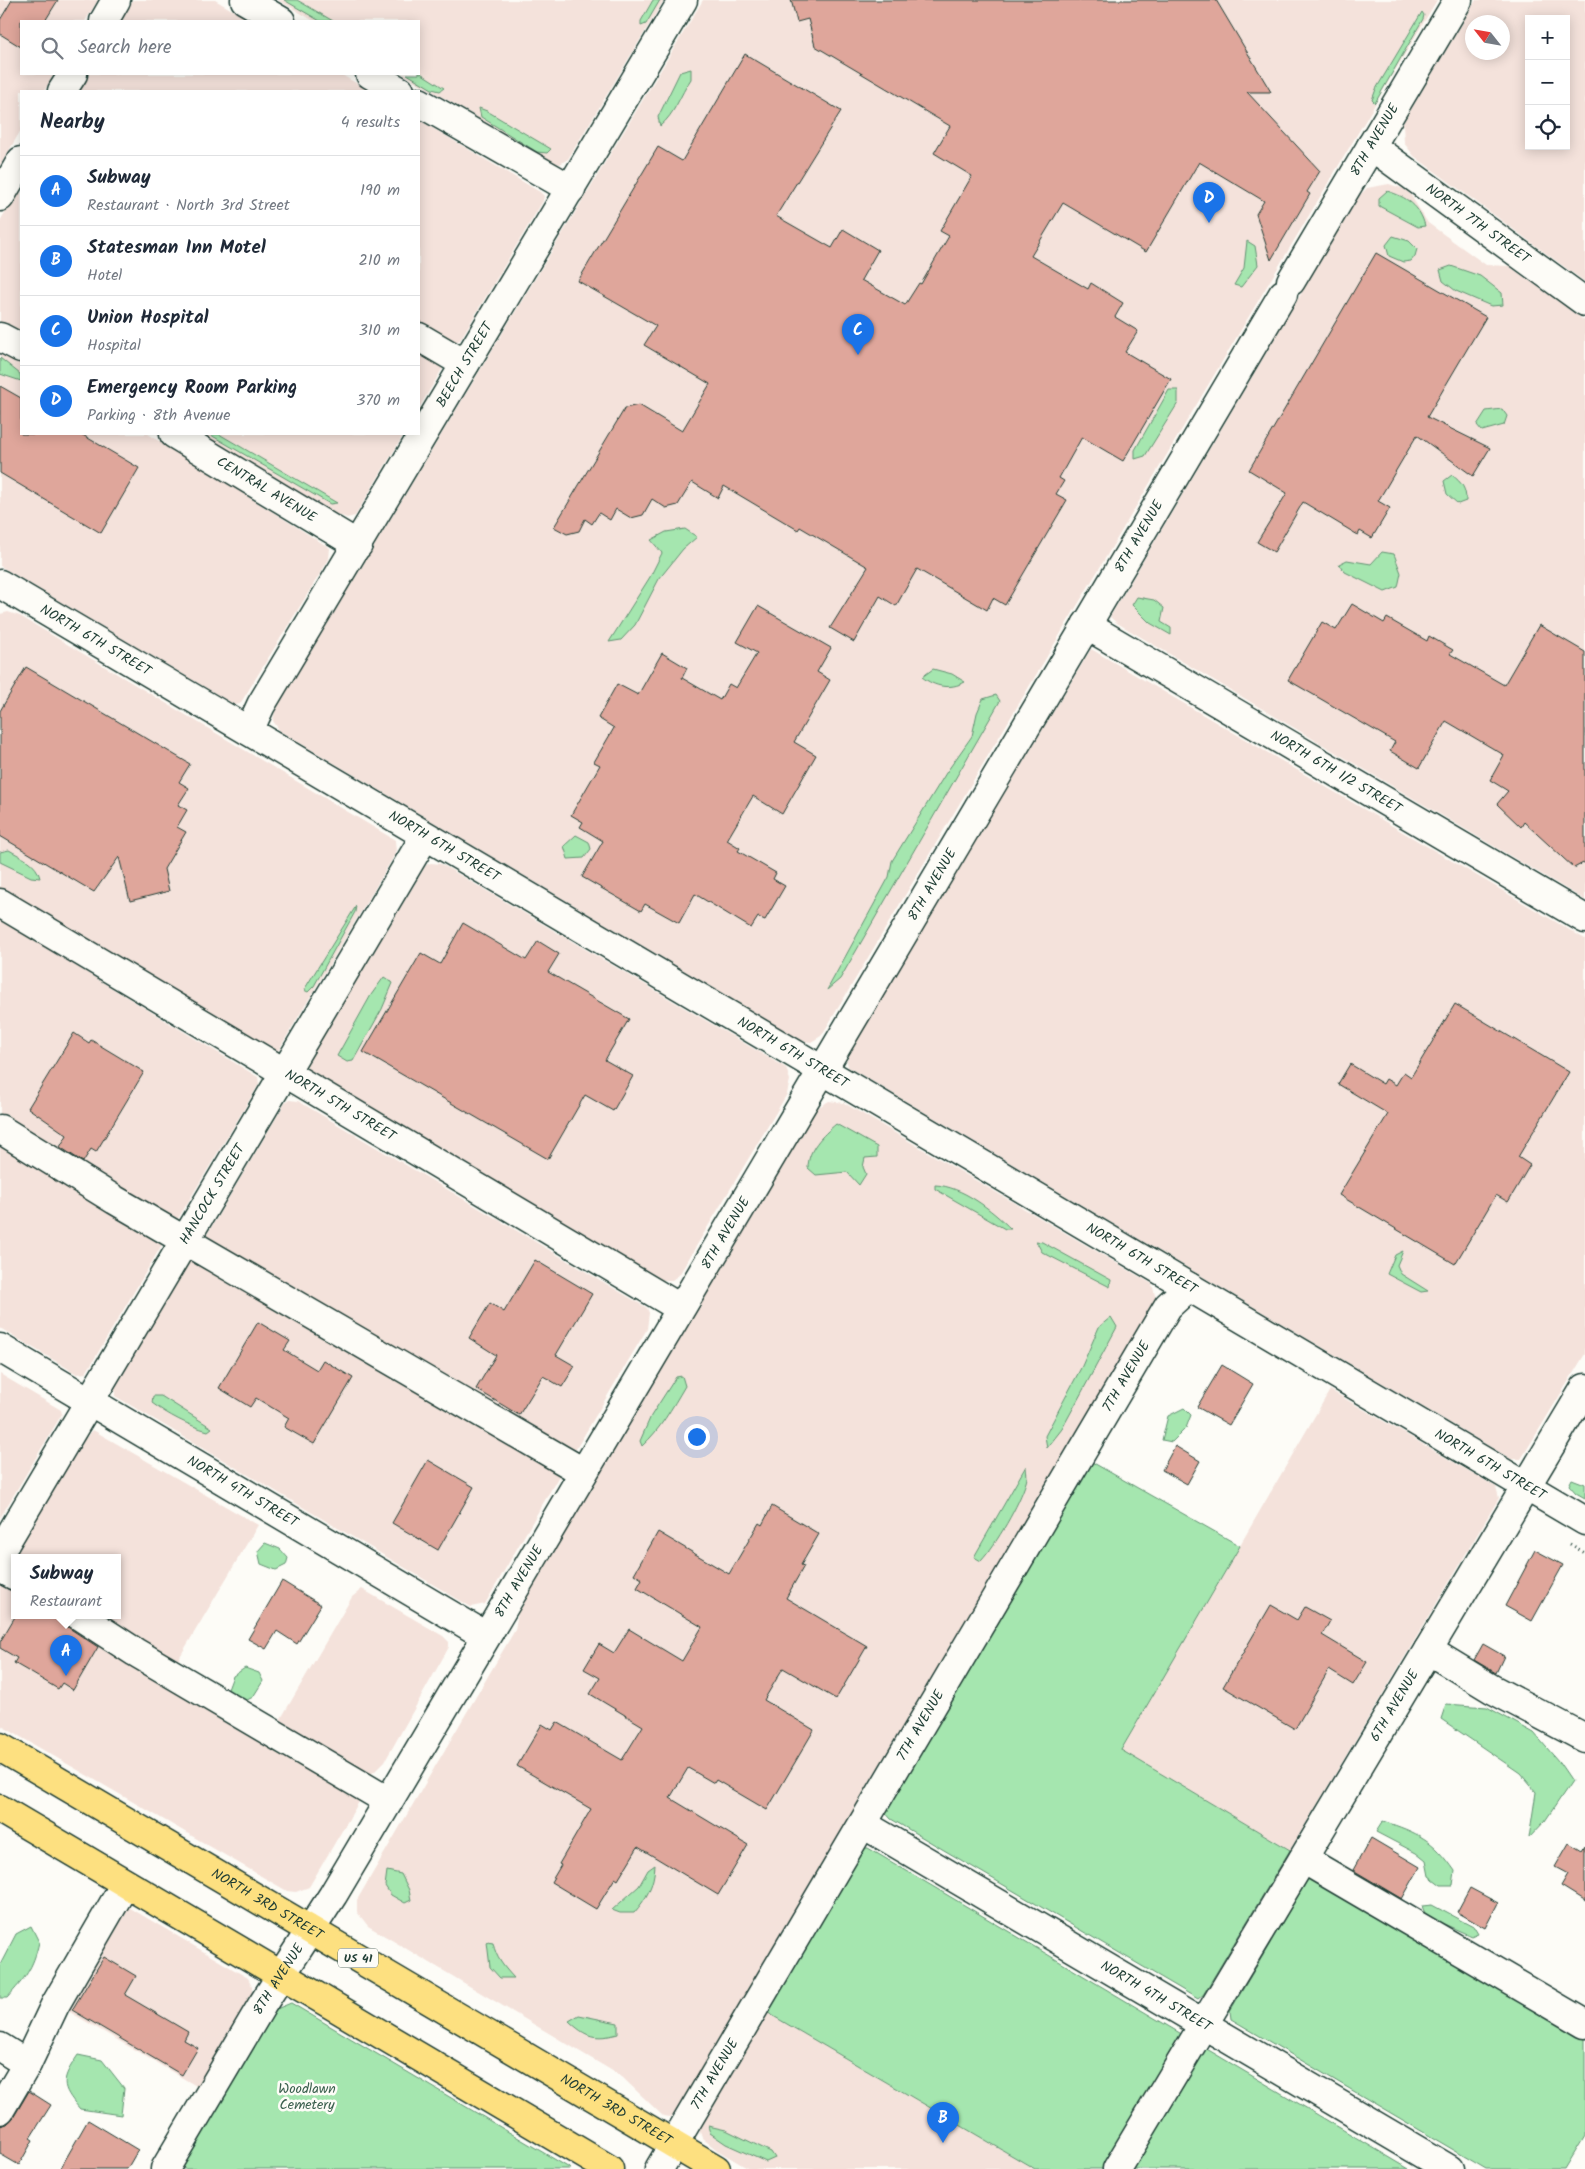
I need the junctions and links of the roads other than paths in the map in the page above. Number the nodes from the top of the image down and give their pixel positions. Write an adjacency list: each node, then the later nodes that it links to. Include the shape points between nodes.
1 (116, 0): 5 (street)
2 (246, 0): 6 (street)
3 (683, 0): 14 (street, BEECH STREET)
4 (1458, 0): 12 (street, 8TH AVENUE)
5 (105, 20)
6 (280, 20)
7 (71, 75): 9 (street)
8 (372, 75): 10 (street)
9 (63, 90)
10 (398, 90)
11 (420, 103): 14 (street)
12 (1371, 146): 16 (street, NORTH 7TH STREET); 24 (street, 8TH AVENUE)
13 (20, 162): 15 (street)
14 (571, 189): 20 (street, BEECH STREET)
15 (0, 197)
16 (1585, 302)
17 (0, 337): 19 (street)
18 (420, 338): 20 (street)
19 (20, 347)
20 (465, 364): 22 (street, BEECH STREET)
21 (176, 435): 22 (street, CENTRAL AVENUE)
22 (358, 544): 25 (street, BEECH STREET, via 261,705)
23 (1, 586): 25 (street, NORTH 6TH STREET)
24 (1086, 625): 28 (street, NORTH 6TH 1/2 STREET); 29 (street, 8TH AVENUE)
25 (249, 731): 26 (street, NORTH 6TH STREET)
26 (426, 836): 29 (street, NORTH 6TH STREET); 30 (street, HANCOCK STREET)
27 (0, 903): 30 (street, NORTH 5TH STREET)
28 (1585, 919)
29 (822, 1070): 33 (street, NORTH 6TH STREET); 34 (street, 8TH AVENUE)
30 (284, 1073): 32 (street, HANCOCK STREET); 34 (street, NORTH 5TH STREET)
31 (0, 1129): 32 (street)
32 (185, 1240): 37 (street, HANCOCK STREET); 38 (street)
33 (1188, 1287): 39 (street, NORTH 6TH STREET); 49 (street, 7TH AVENUE, via 1168,1306)
34 (680, 1308): 38 (street, 8TH AVENUE)
35 (0, 1348): 37 (street, NORTH 4TH STREET)
36 (1585, 1388): 39 (street, 6TH AVENUE)
37 (90, 1401): 41 (street, HANCOCK STREET); 43 (street, NORTH 4TH STREET)
38 (583, 1472): 43 (street, 8TH AVENUE)
39 (1526, 1487): 40 (street, NORTH 6TH STREET); 44 (street, 6TH AVENUE)
40 (1585, 1521)
41 (0, 1552)
42 (84, 1619): 47 (street)
43 (486, 1636): 47 (street, 8TH AVENUE)
44 (1428, 1650): 45 (street, via 1492,1689); 50 (street, 6TH AVENUE)
45 (1585, 1738)
46 (0, 1747): 52 (highway, NORTH 3RD STREET / US 41)
47 (388, 1802): 52 (street, 8TH AVENUE)
48 (0, 1809): 51 (highway)
49 (863, 1824): 55 (street, NORTH 4TH STREET); 59 (street, 7TH AVENUE)
50 (1303, 1859): 54 (street); 55 (street, 6TH AVENUE)
51 (125, 1884): 53 (highway); 57 (street, via 55,2005)
52 (311, 1929): 53 (street, 8TH AVENUE); 59 (highway, NORTH 3RD STREET / US 41)
53 (281, 1975): 60 (street, 8TH AVENUE); 61 (highway)
54 (1585, 2024)
55 (1204, 2025): 64 (street, 6TH AVENUE); 65 (street, NORTH 4TH STREET)
56 (0, 2047): 57 (street)
57 (27, 2064): 58 (street)
58 (0, 2110)
59 (674, 2144): 62 (street, 7TH AVENUE); 63 (highway, NORTH 3RD STREET / US 41)
60 (165, 2169)
61 (610, 2169)
62 (659, 2169)
63 (716, 2169)
64 (1117, 2169)
65 (1449, 2169)

